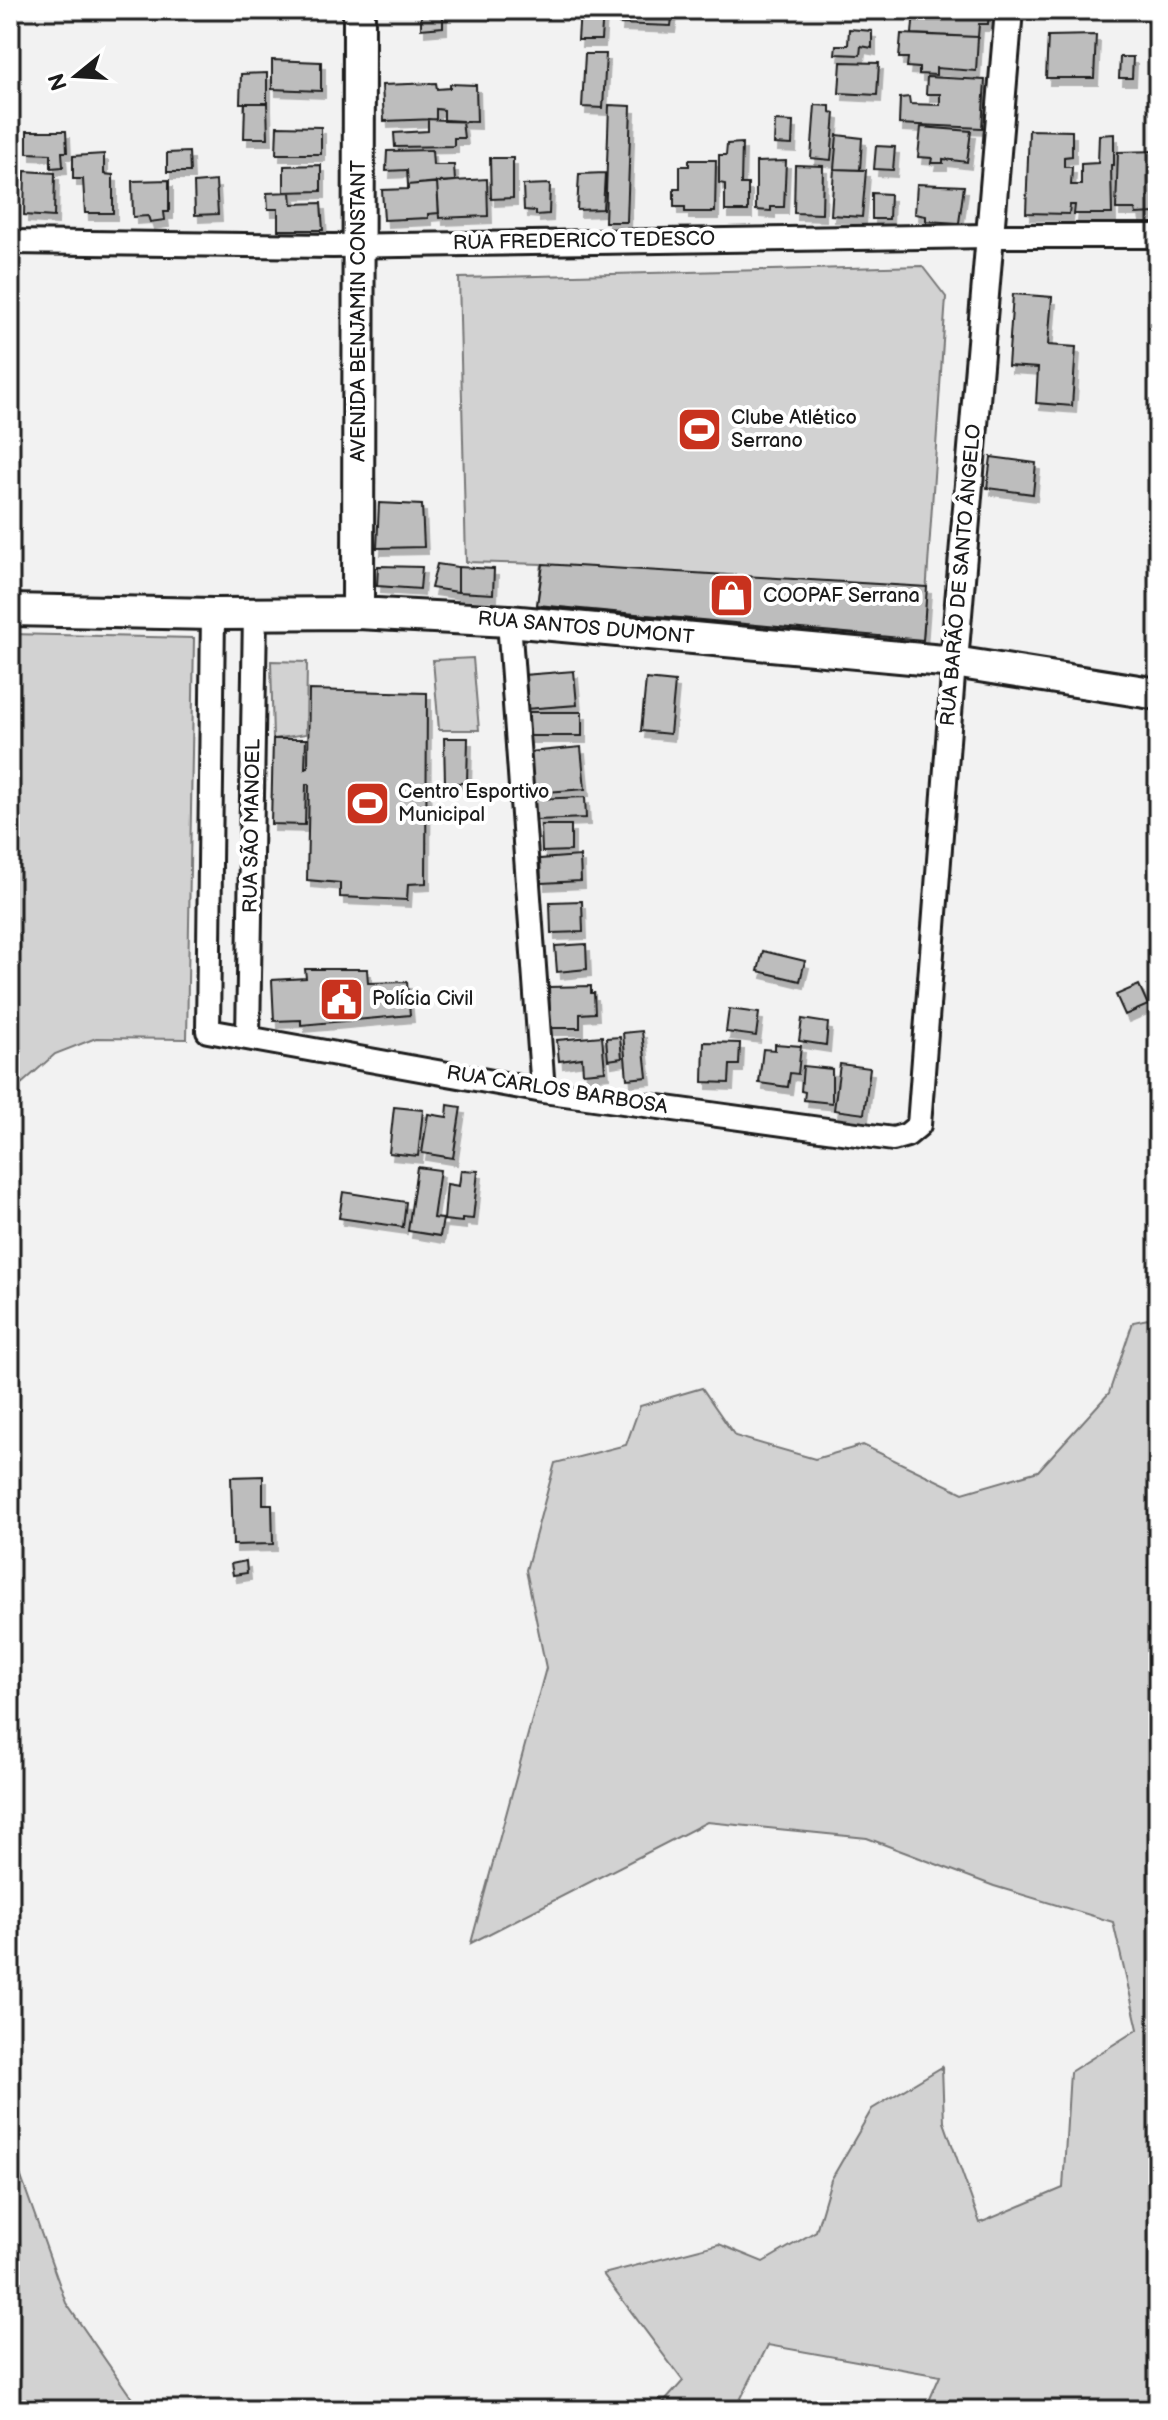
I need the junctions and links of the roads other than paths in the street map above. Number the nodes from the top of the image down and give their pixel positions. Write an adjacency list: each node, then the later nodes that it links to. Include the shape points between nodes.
1 (359, 10): 6 (main road, AVENIDA BENJAMIN CONSTANT)
2 (1009, 10): 3 (street, RUA BARÃO DE SANTO ÂNGELO)
3 (990, 236): 4 (street, RUA FREDERICO TEDESCO); 6 (street, RUA FREDERICO TEDESCO); 12 (street, RUA BARÃO DE SANTO ÂNGELO)
4 (1158, 236)
5 (10, 242): 6 (street, RUA FREDERICO TEDESCO)
6 (359, 245): 8 (main road, AVENIDA BENJAMIN CONSTANT)
7 (10, 610): 9 (main road, RUA SANTOS DUMONT)
8 (358, 613): 10 (main road, RUA SANTOS DUMONT); 11 (main road, RUA SANTOS DUMONT)
9 (213, 614): 10 (main road, RUA SANTOS DUMONT); 14 (street, RUA SÃO MANOEL)
10 (255, 614): 15 (street, RUA SÃO MANOEL)
11 (509, 621): 12 (main road, RUA SANTOS DUMONT); 16 (street)
12 (954, 662): 13 (main road, RUA SANTOS DUMONT); 17 (street, RUA BARÃO DE SANTO ÂNGELO, via 919,1125)
13 (1158, 694)
14 (208, 1031): 15 (street, RUA CARLOS BARBOSA)
15 (248, 1037): 16 (street, RUA CARLOS BARBOSA)
16 (543, 1091): 17 (street, RUA CARLOS BARBOSA, via 893,1139)
17 (907, 1135)

